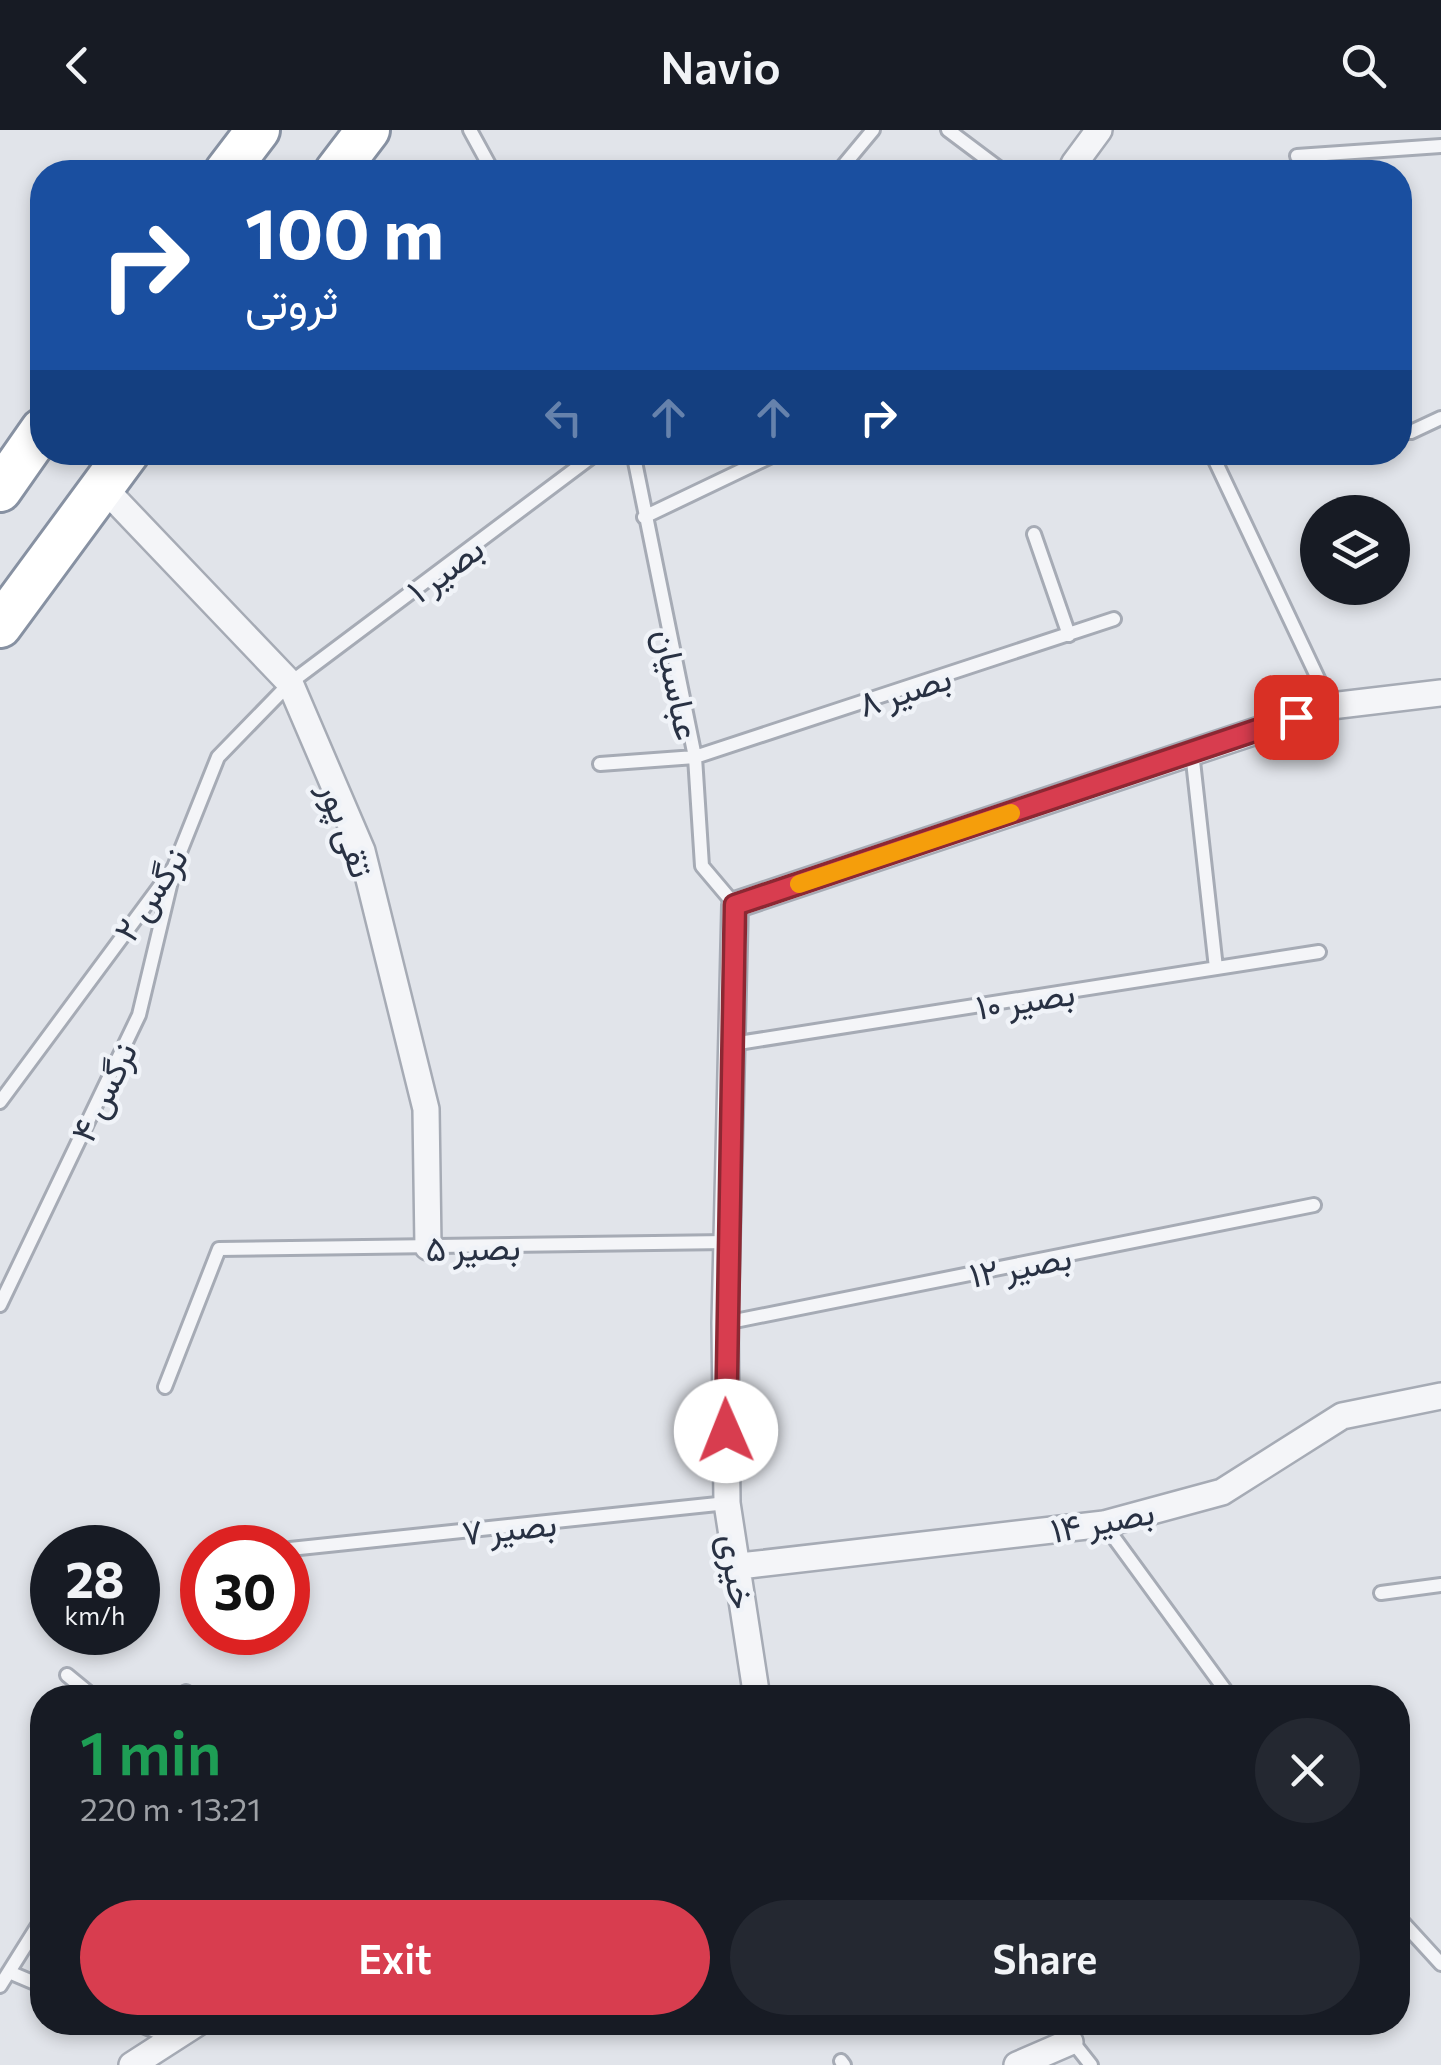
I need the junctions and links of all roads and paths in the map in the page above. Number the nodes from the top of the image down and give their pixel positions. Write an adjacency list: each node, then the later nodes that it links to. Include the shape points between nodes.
1 (258, 130): 9 (highway)
2 (368, 130): 10 (highway)
3 (470, 130): 11 (lane)
4 (873, 130): 12 (lane)
5 (948, 130): 13 (lane)
6 (1099, 130): 14 (street)
7 (1441, 146): 8 (lane)
8 (1296, 156)
9 (235, 160)
10 (345, 160)
11 (486, 160)
12 (848, 160)
13 (988, 160)
14 (1080, 160)
15 (1441, 418): 16 (lane)
16 (1412, 432)
17 (30, 447): 24 (highway)
18 (119, 465): 23 (highway)
19 (581, 465): 30 (lane, بصیر ۱)
20 (635, 465): 25 (lane, عباسیان)
21 (753, 465): 25 (lane)
22 (1217, 465): 32 (lane)
23 (103, 487): 28 (highway); 30 (street, تقی پور)
24 (0, 490)
25 (644, 517): 34 (lane, عباسیان)
26 (1034, 534): 29 (lane)
27 (1114, 619): 29 (lane, بصیر ۸)
28 (0, 626)
29 (1070, 635): 34 (lane, بصیر ۸)
30 (290, 683): 36 (lane, نرگس ۲, via 218,757); 44 (street, تقی پور, via 362,851 426,1109)
31 (1441, 693): 32 (street)
32 (1331, 706): 33 (street)
33 (1192, 752): 37 (street); 39 (lane)
34 (695, 757): 35 (lane, بصیر ۸); 37 (lane, عباسیان, via 702,866)
35 (600, 764)
36 (174, 867): 41 (lane, نرگس ۲); 45 (lane, نرگس ۴, via 139,1016)
37 (735, 905): 40 (street, خیری)
38 (1319, 952): 39 (lane, بصیر ۱۰)
39 (1216, 968): 40 (lane, بصیر ۱۰)
40 (732, 1044): 43 (street, خیری)
41 (0, 1102)
42 (1314, 1205): 46 (lane, بصیر ۱۲)
43 (727, 1242): 44 (lane, بصیر ۵); 46 (street, خیری)
44 (428, 1246): 47 (lane, بصیر ۵, via 219,1249)
45 (0, 1305)
46 (725, 1323): 49 (street, خیری)
47 (164, 1388)
48 (1441, 1396): 50 (street, بصیر ۱۴, via 1342,1416 1222,1492)
49 (727, 1502): 51 (lane, بصیر ۷); 52 (street, خیری)
50 (1104, 1524): 52 (street, بصیر ۱۴); 58 (lane)
51 (310, 1547)
52 (740, 1566): 57 (street, خیری)
53 (1441, 1584): 54 (lane)
54 (1381, 1593)
55 (67, 1675): 56 (lane)
56 (79, 1685)
57 (755, 1685)
58 (1222, 1685)
59 (1410, 1930): 61 (lane)
60 (30, 1938): 62 (lane)
61 (1441, 1964)
62 (9, 1972): 63 (lane); 64 (lane)
63 (30, 1981)
64 (0, 1986)
65 (165, 2035): 69 (lane)
66 (177, 2035): 69 (street)
67 (1060, 2035): 71 (street)
68 (1066, 2035): 72 (lane)
69 (172, 2038): 70 (street)
70 (132, 2065)
71 (1016, 2065)
72 (1091, 2065)

